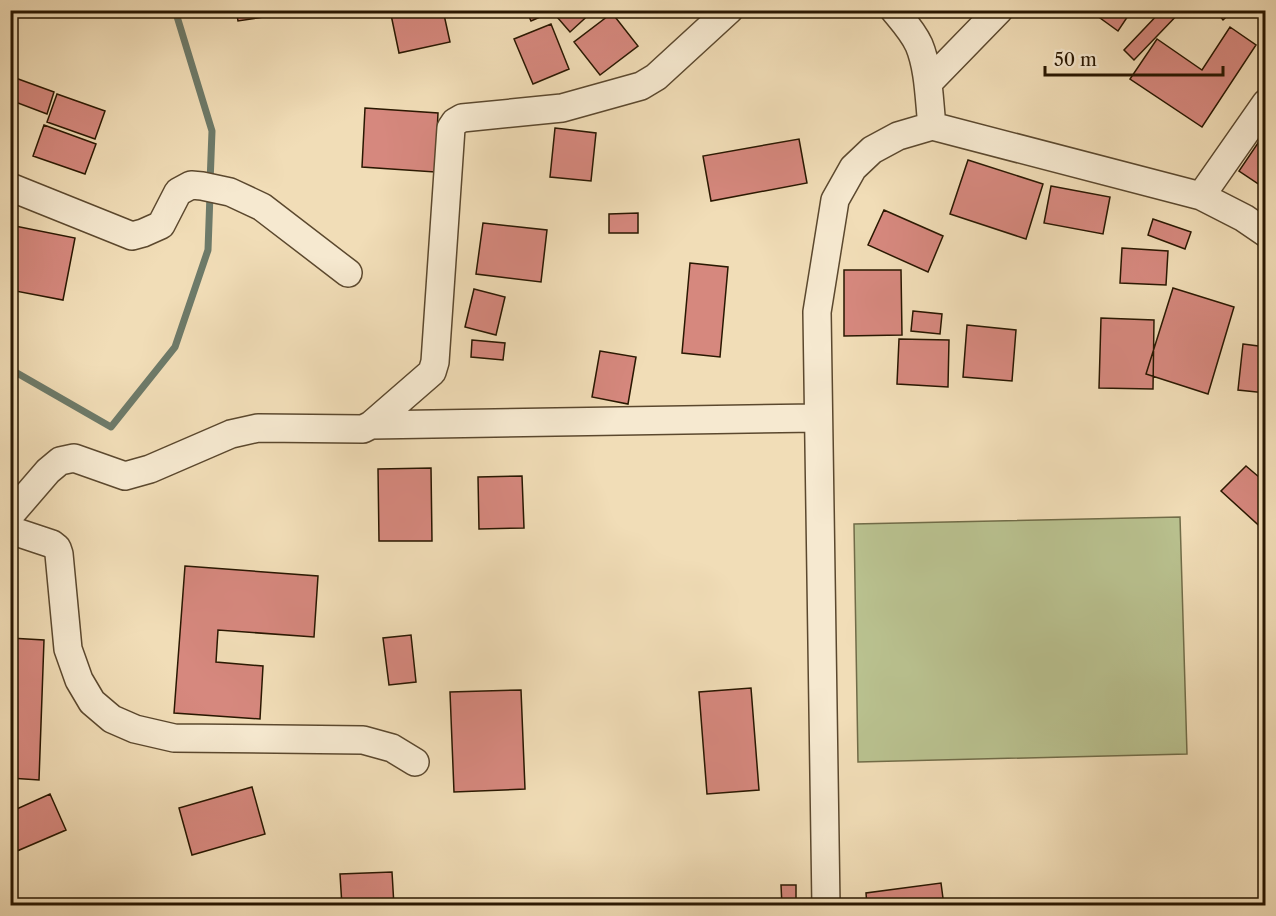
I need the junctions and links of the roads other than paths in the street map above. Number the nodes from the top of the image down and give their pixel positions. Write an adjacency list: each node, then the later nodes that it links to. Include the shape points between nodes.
1 (729, 10): 12 (street, via 641,86 562,108 462,118 455,122 451,128 435,362 432,372)
2 (894, 10): 4 (street, via 919,46)
3 (999, 10): 4 (street)
4 (928, 83): 6 (street)
5 (1266, 103): 8 (street)
6 (932, 126): 8 (street); 11 (street, via 898,136 872,150 853,168 835,200 817,312)
7 (10, 188): 10 (street, via 132,236 161,225 178,192 191,185 230,192 262,207)
8 (1201, 196): 9 (street)
9 (1266, 233)
10 (348, 273)
11 (817, 418): 12 (street); 16 (street)
12 (371, 425): 13 (street, via 355,430 258,428 231,434 125,476 74,458 60,461)
13 (10, 515)
14 (10, 530): 15 (street, via 57,548 68,649 92,702 112,719 174,738 363,740 392,748)
15 (415, 762)
16 (826, 906)

